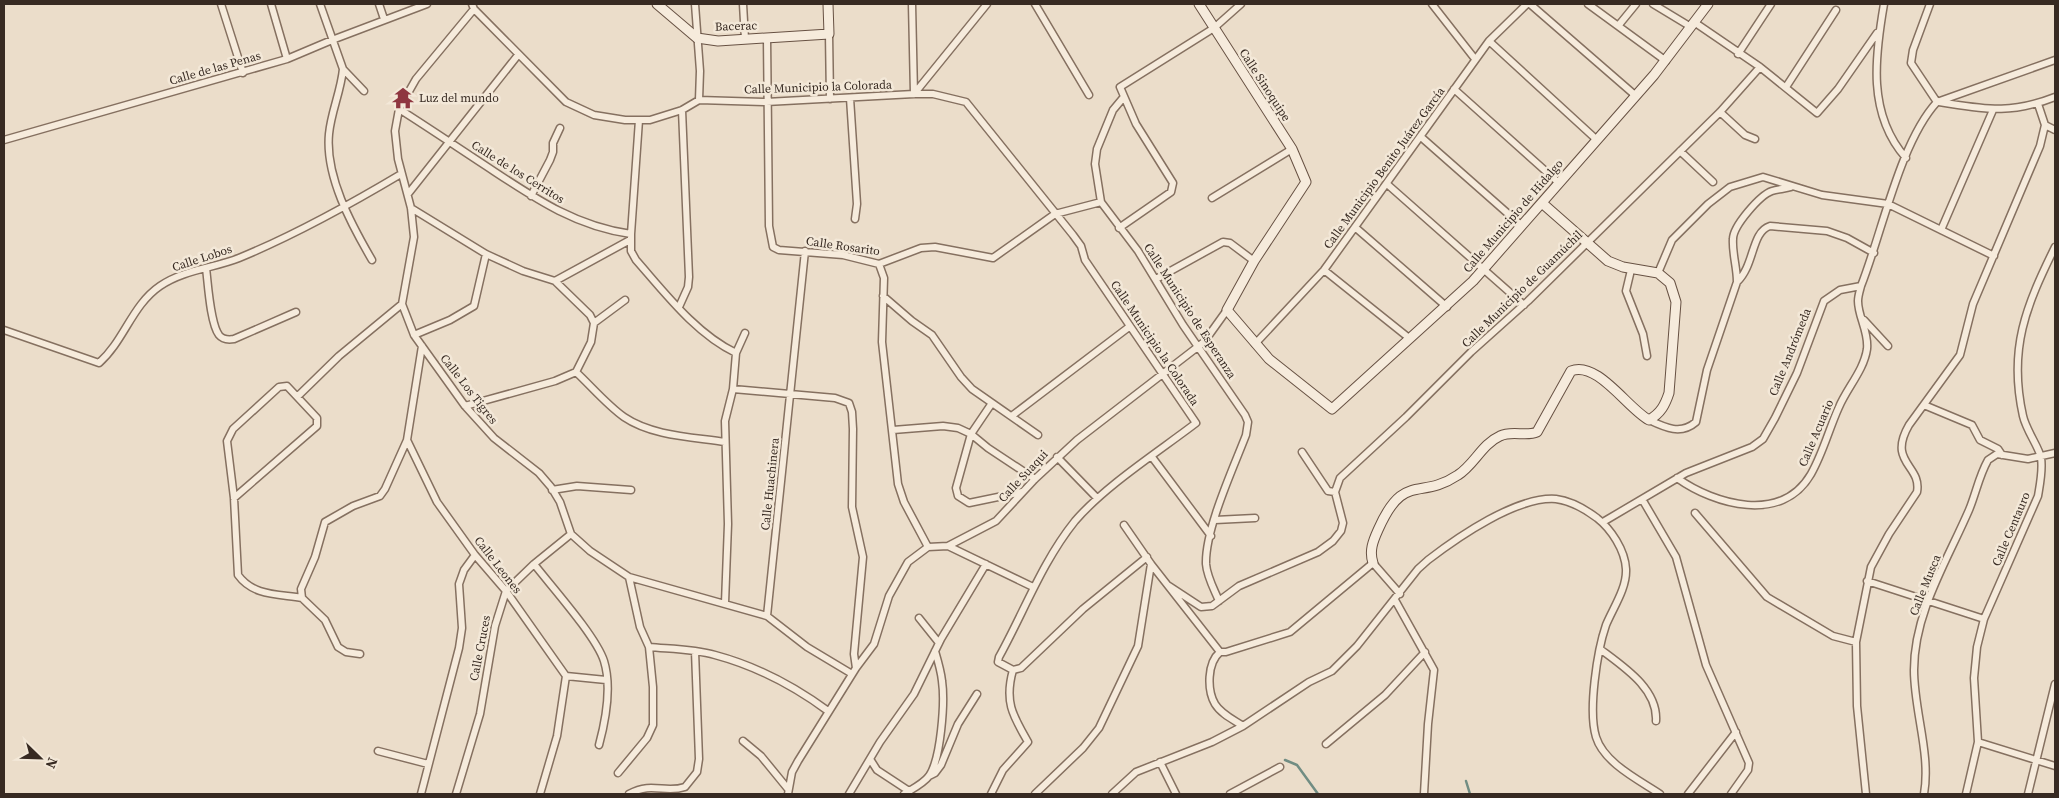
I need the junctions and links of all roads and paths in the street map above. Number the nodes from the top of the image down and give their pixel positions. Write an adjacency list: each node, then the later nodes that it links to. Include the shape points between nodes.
1 (221, 4): 45 (street)
2 (271, 4): 39 (street)
3 (320, 4): 34 (street)
4 (379, 4): 26 (street)
5 (428, 4): 26 (street, Calle de las Penas)
6 (657, 4): 32 (street, Bacerac)
7 (695, 4): 32 (street)
8 (743, 4): 35 (street)
9 (828, 4): 31 (street)
10 (912, 4): 49 (street)
11 (987, 4): 49 (street)
12 (1035, 4): 50 (street)
13 (1199, 4): 29 (street, Calle Sinoquipe)
14 (1240, 4): 29 (street)
15 (1432, 4): 40 (street)
16 (1529, 4): 36 (street, Calle Municipio Benito Juárez García); 51 (street)
17 (1588, 4): 28 (street)
18 (1636, 4): 28 (street)
19 (1653, 4): 27 (street)
20 (1708, 4): 27 (street, Calle Municipio de Hidalgo)
21 (1771, 4): 37 (street)
22 (1884, 4): 30 (street)
23 (1930, 4): 58 (street, via 1911,64)
24 (473, 6): 38 (street); 60 (street, via 416,79)
25 (1836, 10): 46 (street)
26 (384, 19): 34 (street, Calle de las Penas)
27 (1693, 25): 37 (street); 42 (street, Calle Municipio de Hidalgo)
28 (1618, 26): 42 (street)
29 (1214, 28): 54 (street, via 1120,87); 73 (street, Calle Sinoquipe)
30 (1878, 33): 46 (street, via 1817,113); 75 (street, via 1878,97 1889,132)
31 (829, 34): 33 (street, Bacerac); 55 (street)
32 (697, 38): 35 (street, Bacerac); 56 (street)
33 (767, 38): 35 (street, Bacerac); 57 (street)
34 (332, 40): 39 (street, Calle de las Penas); 44 (street)
35 (745, 40)
36 (1489, 41): 40 (street, Calle Municipio Benito Juárez García); 71 (street)
37 (1738, 54): 43 (street)
38 (518, 55): 64 (street, via 566,102 578,109 594,115); 72 (street)
39 (287, 59): 45 (street, Calle de las Penas)
40 (1475, 59): 47 (street, Calle Municipio Benito Juárez García)
41 (2055, 60): 58 (street)
42 (1666, 61): 51 (street, Calle Municipio de Hidalgo)
43 (1760, 67): 46 (street); 63 (street, Calle Municipio de Guamúchil)
44 (343, 69): 48 (street); 88 (street, via 329,131 328,153 335,184)
45 (243, 73): 70 (street, Calle de las Penas)
46 (1786, 87)
47 (1454, 89): 68 (street, Calle Municipio Benito Juárez García); 79 (street)
48 (364, 91)
49 (914, 94): 53 (street, Calle Municipio la Colorada); 90 (street, Calle Municipio la Colorada, via 934,94 966,102)
50 (1089, 95)
51 (1636, 96): 71 (street, Calle Municipio de Hidalgo)
52 (2055, 97): 59 (street)
53 (850, 98): 55 (street, Calle Municipio la Colorada); 91 (street, via 857,204)
54 (1123, 98): 85 (street, Calle Municipio de Esperanza, via 1113,110 1097,149 1095,164); 93 (street, via 1173,183 1171,192)
55 (830, 99): 57 (street, Calle Municipio la Colorada)
56 (699, 100): 57 (street, Calle Municipio la Colorada); 61 (street)
57 (766, 102): 99 (street, Calle Rosarito, via 769,226 773,247)
58 (1937, 102): 62 (street); 75 (street, via 1924,118)
59 (2038, 104): 62 (street); 65 (street)
60 (400, 109): 72 (street, Calle de los Cerritos); 76 (street, via 395,131)
61 (682, 110): 64 (street); 120 (street, via 689,277)
62 (1993, 110): 95 (street)
63 (1720, 112): 69 (street, via 1746,135); 74 (street, Calle Municipio de Guamúchil)
64 (639, 120): 96 (street)
65 (2045, 126): 67 (street); 102 (street, via 2028,177)
66 (560, 128): 83 (street, via 550,160)
67 (2055, 130)
68 (1421, 137): 80 (street, Calle Municipio Benito Juárez García); 92 (street)
69 (1756, 139)
70 (4, 140)
71 (1597, 140): 79 (street, Calle Municipio de Hidalgo)
72 (449, 141): 82 (street); 83 (street, Calle de los Cerritos)
73 (1292, 149): 77 (street, Calle Sinoquipe); 84 (street)
74 (1680, 151): 78 (street); 97 (street, Calle Municipio de Guamúchil)
75 (1906, 158): 87 (street)
76 (401, 174): 82 (street); 88 (street, Calle Lobos)
77 (1306, 182): 104 (street, Calle Suaqui)
78 (1712, 182)
79 (1559, 183): 86 (street, Calle Municipio de Hidalgo)
80 (1387, 184): 94 (street, Calle Municipio Benito Juárez García); 107 (street)
81 (1791, 186): 87 (street, via 1834,197); 110 (street, via 1763,177 1747,180 1719,194 1672,240); 113 (street, via 1767,194 1736,227 1733,241)
82 (408, 194): 89 (street)
83 (531, 196): 96 (street, Calle de los Cerritos, via 572,218)
84 (1212, 198)
85 (1101, 202): 90 (street, Calle Rosarito); 93 (street, Calle Municipio de Esperanza)
86 (1542, 203): 92 (street, Calle Municipio de Hidalgo); 97 (street)
87 (1888, 204): 95 (street); 100 (street)
88 (346, 207): 103 (street); 106 (street, Calle Lobos, via 238,258)
89 (411, 208): 101 (street); 117 (street, via 414,237)
90 (1055, 214): 105 (street, Calle Rosarito, via 993,258 935,247 921,248); 125 (street, Calle Municipio la Colorada, via 1074,234 1084,260)
91 (855, 219)
92 (1522, 226): 107 (street, Calle Municipio de Hidalgo)
93 (1119, 228): 111 (street, Calle Municipio de Esperanza)
94 (1356, 228): 108 (street, Calle Municipio Benito Juárez García); 119 (street)
95 (1941, 230): 102 (street)
96 (630, 237): 112 (street); 120 (street, via 631,251 636,260)
97 (1587, 242): 109 (street, via 1608,261); 118 (street, Calle Municipio de Guamúchil)
98 (2055, 247): 154 (street, via 2029,302 2019,346 2018,379 2023,418)
99 (805, 251): 105 (street, Calle Rosarito, via 843,255); 139 (street, Calle Huachinera)
100 (1874, 253): 113 (street, via 1827,231 1770,226 1758,235 1747,271); 114 (street)
101 (486, 254): 112 (street); 128 (street, via 474,306)
102 (1994, 256): 142 (street, via 1973,304 1955,364)
103 (372, 260)
104 (1254, 261): 111 (street, via 1230,243 1223,242); 121 (street, Calle Suaqui)
105 (879, 264): 115 (street, via 884,278)
106 (206, 268): 122 (street, via 215,325 225,340); 126 (street, Calle Lobos, via 159,286 143,301 110,353 99,363)
107 (1484, 269): 118 (street); 119 (street, Calle Municipio de Hidalgo)
108 (1324, 270): 129 (street); 130 (street, Calle Municipio Benito Juárez García)
109 (1631, 270): 110 (street); 135 (street, via 1626,291 1643,334)
110 (1658, 273): 145 (street, via 1670,283 1676,302 1670,393 1662,410)
111 (1156, 279): 133 (street, Calle Municipio de Esperanza)
112 (555, 282): 124 (street, via 590,315)
113 (1737, 282): 145 (street, via 1707,370 1696,422 1686,429 1675,430)
114 (1861, 286): 123 (street, Calle Acuario, via 1858,300); 157 (street, Calle Andrómeda, via 1840,290 1824,301 1796,373 1763,439 1752,447)
115 (883, 296): 141 (street, via 932,335 961,377); 146 (street, via 882,342)
116 (624, 300): 124 (street)
117 (402, 304): 128 (street, Calle Los Tigres); 140 (street, via 338,356)
118 (1524, 304): 162 (street, Calle Municipio de Guamúchil, via 1340,478)
119 (1447, 306): 129 (street, Calle Municipio de Hidalgo)
120 (680, 307): 134 (street, via 702,332)
121 (1227, 310): 130 (street); 133 (street, Calle Suaqui)
122 (296, 312)
123 (1863, 319): 132 (street); 157 (street, Calle Acuario, via 1867,336 1865,358 1839,405 1811,474 1796,492 1780,502 1764,506 1745,505 1702,494)
124 (594, 323): 136 (street, via 591,342)
125 (1129, 327): 137 (street, Calle Municipio la Colorada); 144 (street)
126 (4, 330)
127 (745, 333): 134 (street)
128 (414, 335): 131 (street, Calle Los Tigres)
129 (1409, 338): 130 (street, Calle Municipio de Hidalgo, via 1332,409 1278,367)
130 (1255, 344)
131 (422, 346): 143 (street, Calle Los Tigres); 149 (street)
132 (1888, 346)
133 (1198, 348): 137 (street, Calle Suaqui); 168 (street, Calle Municipio de Esperanza, via 1248,422)
134 (736, 354): 138 (street)
135 (1647, 356)
136 (576, 372): 143 (street); 150 (street, via 622,416 637,424)
137 (1163, 373): 155 (street, Calle Suaqui, via 1102,418); 156 (street, Calle Municipio la Colorada, via 1196,423)
138 (733, 389): 139 (street); 150 (street, via 725,421)
139 (791, 392): 191 (street, Calle Huachinera); 204 (street, via 835,398 849,403 852,412 852,507 863,557)
140 (298, 396): 163 (street, via 317,418 317,426); 163 (street, via 287,386 278,387 231,433 228,441)
141 (992, 403): 144 (street); 147 (street)
142 (1924, 405): 153 (street, via 1972,425 1980,440 1998,449); 182 (street, via 1905,432 1901,445 1903,458 1918,483 1917,492 1878,552)
143 (465, 406): 159 (street, Calle Los Tigres, via 494,438 539,473)
144 (1013, 416): 148 (street)
145 (1650, 420): 177 (street, via 1590,372 1582,369 1571,371 1537,432 1502,435 1454,478 1409,490 1395,500 1372,544)
146 (892, 430): 147 (street, via 943,426); 174 (street, via 898,484)
147 (971, 434): 158 (street); 161 (street, via 956,488 958,496 969,503)
148 (1038, 435)
149 (407, 440): 175 (street, Calle Leones, via 437,502); 187 (street, via 380,496 325,522 301,590)
150 (725, 442): 190 (street, via 728,524)
151 (1302, 452): 162 (street, via 1328,491)
152 (2055, 453): 154 (street)
153 (2002, 455): 154 (street, via 2028,459); 189 (street, Calle Musca, via 1997,454 1988,460)
154 (2041, 456): 193 (street, Calle Centauro, via 2038,496)
155 (1057, 457): 158 (street, Calle Suaqui); 164 (street)
156 (1152, 457): 164 (street); 172 (street)
157 (1676, 478): 165 (street, Calle Andrómeda)
158 (1035, 479): 161 (street, Calle Suaqui)
159 (552, 490): 160 (street, via 578,486); 171 (street, Calle Los Tigres, via 560,502)
160 (631, 490)
161 (1022, 492): 173 (street, Calle Suaqui, via 996,521)
162 (1335, 492): 188 (street, via 1343,519 1338,537 1318,552 1239,586)
163 (234, 498): 187 (street, via 238,575 244,584 256,591)
164 (1097, 498): 184 (street, via 1067,532)
165 (1642, 499): 169 (street, Calle Andrómeda); 212 (street, via 1676,557 1706,665)
166 (1695, 513): 194 (street, via 1767,597 1833,636)
167 (1255, 518): 168 (street)
168 (1215, 520): 172 (street, Calle Municipio de Esperanza)
169 (1602, 522): 186 (street, via 1584,509 1558,499 1515,508 1485,522 1440,551 1418,569); 197 (street, via 1617,541 1626,568 1624,586)
170 (1124, 525): 176 (street)
171 (571, 534): 178 (street, Calle Cruces); 181 (street, Calle Los Tigres)
172 (1210, 536): 188 (street, Calle Municipio de Esperanza, via 1207,572)
173 (948, 546): 174 (street, Calle Suaqui); 179 (street)
174 (928, 547): 204 (street, via 908,562 889,596 874,644)
175 (475, 555): 185 (street, Calle Leones); 221 (street, via 461,577 459,648)
176 (1147, 557): 180 (street); 203 (street, via 1083,609 1021,668)
177 (1373, 562): 186 (street); 200 (street, via 1290,632)
178 (534, 564): 185 (street, Calle Cruces); 206 (street, via 595,644 604,660)
179 (986, 564): 184 (street); 195 (street)
180 (1151, 564): 183 (street); 234 (street, via 1138,646 1099,728 1087,744)
181 (629, 577): 190 (street, Calle Los Tigres); 196 (street, via 640,627)
182 (1867, 582): 189 (street); 194 (street)
183 (1169, 586): 188 (street, via 1201,607 1212,606); 200 (street)
184 (1033, 587): 203 (street, via 999,657 1000,663)
185 (506, 591): 205 (street, Calle Leones); 229 (street, Calle Cruces, via 495,626 480,714)
186 (1397, 597): 201 (street); 211 (street, via 1339,665)
187 (302, 598): 202 (street, via 325,620 338,647)
188 (1219, 601)
189 (1928, 601): 193 (street); 243 (street, Calle Musca, via 1918,637 1914,670 1926,767)
190 (725, 603): 191 (street, Calle Los Tigres)
191 (767, 616): 204 (street, via 807,647)
192 (919, 618): 195 (street)
193 (1984, 619): 214 (street, Calle Centauro, via 1974,666)
194 (1856, 642): 242 (street, via 1857,706)
195 (939, 643): 199 (street)
196 (649, 647): 198 (street); 224 (street, via 652,725 647,738)
197 (1600, 649): 210 (street, via 1647,691 1654,702); 239 (street, via 1594,720 1597,740 1609,757)
198 (695, 651): 209 (street, via 715,655 779,680 800,690); 231 (street, via 697,772 685,788 670,790 652,786)
199 (935, 651): 218 (street, via 914,694); 225 (street, via 943,698 937,752)
200 (1223, 652): 211 (street, via 1212,663 1211,693 1216,705)
201 (1425, 652): 215 (street, via 1384,695); 238 (street, via 1435,676 1428,724)
202 (360, 654)
203 (1013, 670): 233 (street, via 1009,689 1012,713 1028,742 1003,770)
204 (854, 671): 209 (street)
205 (566, 676): 206 (street); 230 (street, via 557,736)
206 (606, 680): 216 (street, via 604,724)
207 (2055, 684): 219 (street)
208 (977, 694): 225 (street, via 958,724 941,765)
209 (828, 711): 226 (street, via 798,761)
210 (1656, 721)
211 (1243, 726): 220 (street)
212 (1736, 732): 240 (street); 241 (street, via 1749,763 1748,770)
213 (743, 741): 226 (street, via 761,756)
214 (1978, 742): 219 (street); 244 (street, Calle Centauro)
215 (1326, 744)
216 (599, 745)
217 (378, 751): 221 (street)
218 (870, 759): 227 (street, via 877,770); 232 (street)
219 (2038, 760): 222 (street); 245 (street)
220 (1160, 762): 235 (street, via 1136,772); 236 (street)
221 (428, 764): 228 (street)
222 (2055, 766)
223 (1280, 767): 237 (street)
224 (618, 773)
225 (929, 776): 227 (street)
226 (788, 792)
227 (906, 793)
228 (420, 794)
229 (456, 794)
230 (540, 794)
231 (629, 794)
232 (849, 794)
233 (991, 794)
234 (1035, 794)
235 (1112, 794)
236 (1176, 794)
237 (1230, 794)
238 (1424, 794)
239 (1660, 794)
240 (1688, 794)
241 (1731, 794)
242 (1866, 794)
243 (1924, 794)
244 (1966, 794)
245 (2028, 794)

